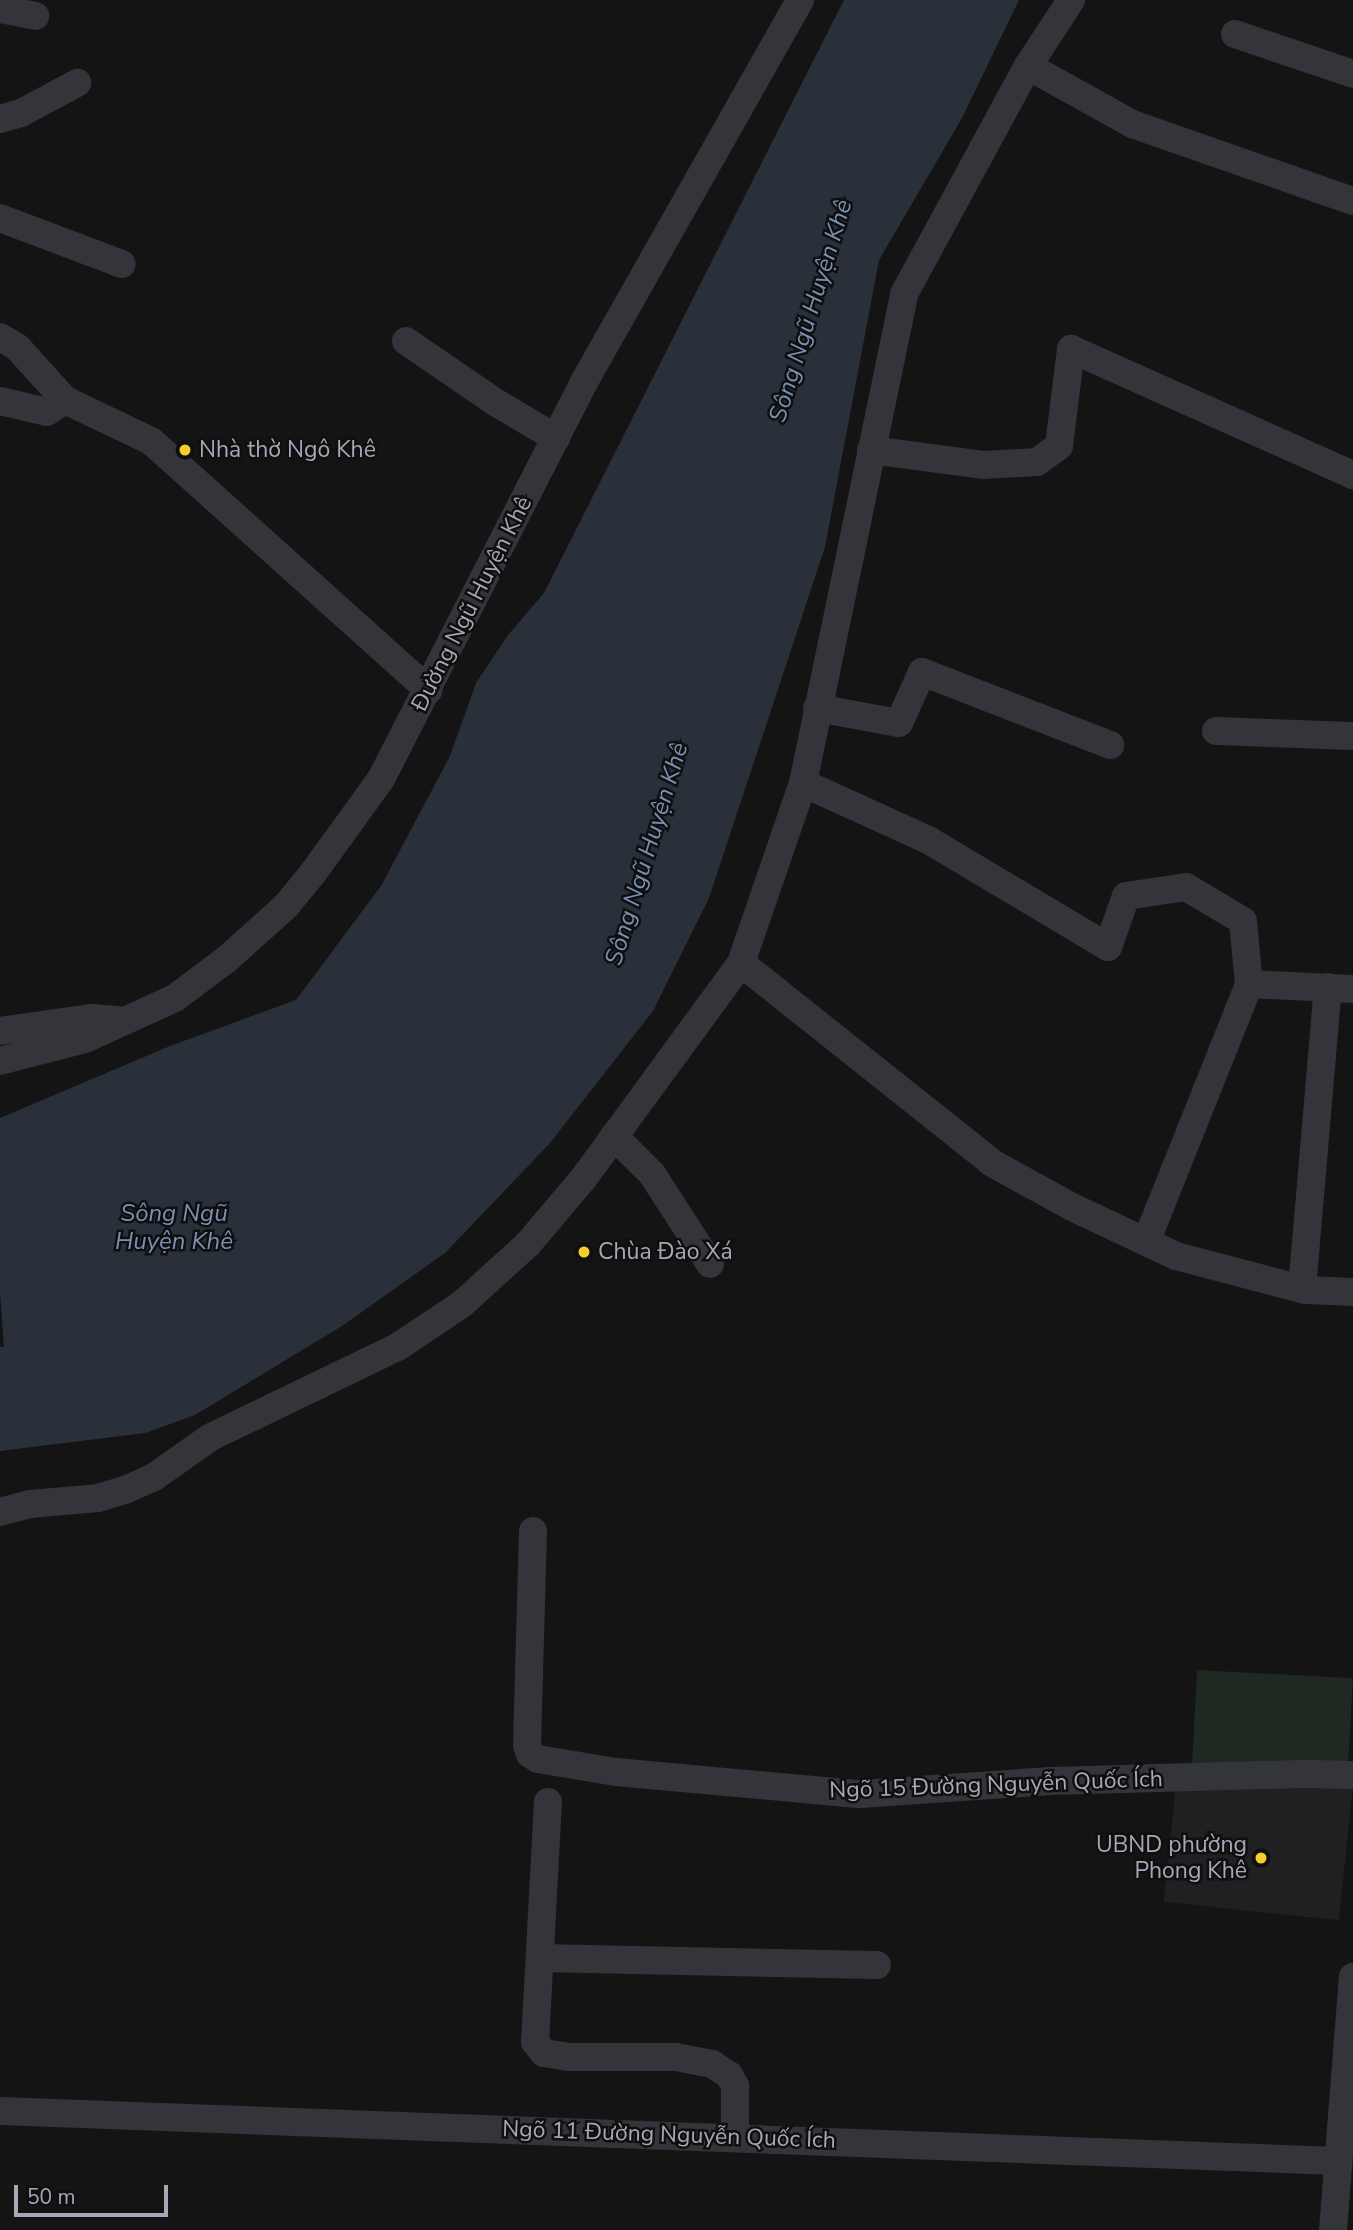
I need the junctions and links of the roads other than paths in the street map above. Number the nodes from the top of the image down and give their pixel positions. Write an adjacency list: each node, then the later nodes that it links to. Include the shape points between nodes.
1 (800, 0): 17 (street, Đường Ngũ Huyện Khê)
2 (1071, 0): 6 (street)
3 (0, 9): 4 (street)
4 (35, 16)
5 (1236, 34): 7 (street)
6 (1028, 66): 10 (street, via 1132,124); 18 (street, via 904,294)
7 (1353, 74)
8 (77, 83): 9 (street, via 22,113)
9 (0, 119)
10 (1353, 201)
11 (0, 218): 12 (street)
12 (122, 264)
13 (0, 337): 15 (street, via 18,348)
14 (406, 341): 17 (street)
15 (65, 400): 16 (street, via 47,412); 20 (street, via 151,441)
16 (0, 401)
17 (556, 438): 20 (street, Đường Ngũ Huyện Khê)
18 (871, 450): 19 (street, via 983,465 1037,461 1059,446 1071,349); 21 (street)
19 (1353, 475)
20 (429, 690): 29 (street, Đường Ngũ Huyện Khê, via 381,779 286,906 175,998)
21 (817, 708): 24 (street, via 899,723 922,673); 25 (street)
22 (1216, 731): 23 (street)
23 (1353, 736)
24 (1110, 745)
25 (803, 783): 26 (street); 27 (street, via 930,841 1108,947 1126,896 1186,887 1243,921)
26 (741, 963): 32 (street); 33 (street, via 992,1163 1072,1208)
27 (1249, 984): 28 (street); 33 (street)
28 (1340, 988): 35 (street)
29 (124, 1021): 30 (street, via 91,1018); 31 (street, Đường Ngũ Huyện Khê, via 85,1039)
30 (0, 1031)
31 (0, 1061)
32 (614, 1136): 34 (street, via 652,1174); 37 (street, via 528,1244 462,1304 399,1346 211,1437 154,1477 125,1490)
33 (1146, 1242): 35 (street, via 1175,1256)
34 (710, 1264)
35 (1302, 1289): 36 (street)
36 (1353, 1292)
37 (0, 1512)
38 (533, 1531): 39 (street, Ngõ 15 Đường Nguyễn Quốc Ích, via 527,1745 538,1759 616,1772 860,1794 1051,1781)
39 (1353, 1776)
40 (548, 1802): 41 (street)
41 (540, 1958): 42 (street); 45 (street, via 535,2042 544,2053 676,2057 712,2063 729,2075 734,2086)
42 (877, 1965)
43 (1353, 1976): 46 (street)
44 (0, 2110): 45 (street, Ngõ 11 Đường Nguyễn Quốc Ích)
45 (734, 2138): 46 (street, Ngõ 11 Đường Nguyễn Quốc Ích)
46 (1343, 2174): 47 (street)
47 (1333, 2230)

